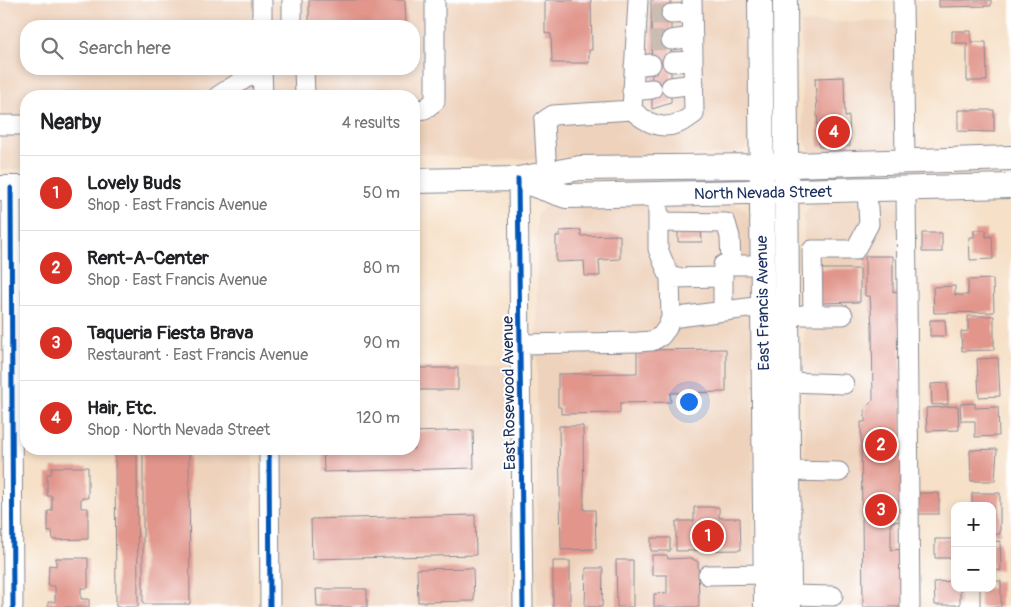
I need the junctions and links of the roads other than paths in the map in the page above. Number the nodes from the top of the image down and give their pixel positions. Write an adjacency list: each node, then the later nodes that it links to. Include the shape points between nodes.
1 (262, 0): 10 (street)
2 (292, 0): 11 (street)
3 (435, 0): 26 (street, via 435,101 425,110)
4 (760, 0): 32 (main road, East Francis Avenue)
5 (785, 0): 31 (main road, East Francis Avenue)
6 (902, 0): 30 (street)
7 (692, 6): 9 (street); 12 (street)
8 (642, 10): 25 (street, via 643,65)
9 (671, 14)
10 (262, 20)
11 (292, 20)
12 (693, 37): 13 (street); 14 (street)
13 (672, 40)
14 (693, 61): 15 (street); 19 (street)
15 (672, 62)
16 (251, 75): 22 (street)
17 (261, 75): 23 (street)
18 (304, 75): 24 (street)
19 (694, 84): 20 (street); 25 (street, via 694,114 680,124 660,126 643,120)
20 (671, 87)
21 (652, 89): 25 (street)
22 (228, 90)
23 (263, 90)
24 (305, 90)
25 (632, 100): 33 (street, via 553,115 544,121)
26 (420, 110)
27 (0, 125): 28 (street)
28 (20, 125)
29 (1011, 158): 30 (main road, North Nevada Street)
30 (905, 162): 31 (main road, North Nevada Street)
31 (786, 165): 32 (main road, North Nevada Street); 41 (main road, East Francis Avenue)
32 (761, 166): 33 (main road, North Nevada Street, via 580,168); 40 (main road, East Francis Avenue)
33 (547, 175): 34 (main road, North Nevada Street)
34 (518, 179): 35 (main road, North Nevada Street); 42 (main road, North Nevada Street, via 566,196); 54 (street, East Rosewood Avenue)
35 (420, 181)
36 (1011, 186): 38 (main road, North Nevada Street)
37 (12, 188): 57 (street)
38 (906, 190): 39 (main road, North Nevada Street); 70 (street)
39 (866, 191): 41 (main road, North Nevada Street); 45 (street, via 869,224 861,242 855,250 812,250)
40 (761, 193): 41 (main road, North Nevada Street); 42 (main road, North Nevada Street); 43 (main road, East Francis Avenue)
41 (786, 193): 46 (main road, East Francis Avenue)
42 (658, 204): 44 (street, via 665,222 726,223 730,237); 47 (street, via 658,249)
43 (762, 265): 44 (street); 48 (main road, East Francis Avenue)
44 (727, 271): 47 (street); 49 (street)
45 (812, 271): 46 (street); 50 (street)
46 (787, 272): 52 (main road, East Francis Avenue)
47 (670, 278): 53 (street)
48 (763, 306): 49 (street); 61 (main road, East Francis Avenue)
49 (723, 310): 53 (street)
50 (813, 315): 51 (street); 52 (street)
51 (843, 315)
52 (787, 316): 55 (main road, East Francis Avenue)
53 (671, 318): 54 (street, via 661,336 652,341)
54 (521, 344): 68 (street, East Rosewood Avenue)
55 (788, 382): 56 (street); 59 (main road, East Francis Avenue)
56 (844, 384)
57 (6, 404): 63 (street)
58 (269, 455): 67 (street)
59 (788, 472): 60 (street); 65 (main road, East Francis Avenue)
60 (839, 472)
61 (766, 574): 62 (street); 69 (main road, East Francis Avenue)
62 (708, 575)
63 (7, 583): 66 (street)
64 (833, 596): 65 (street)
65 (789, 601)
66 (13, 607)
67 (270, 607)
68 (523, 607)
69 (766, 607)
70 (910, 607)

